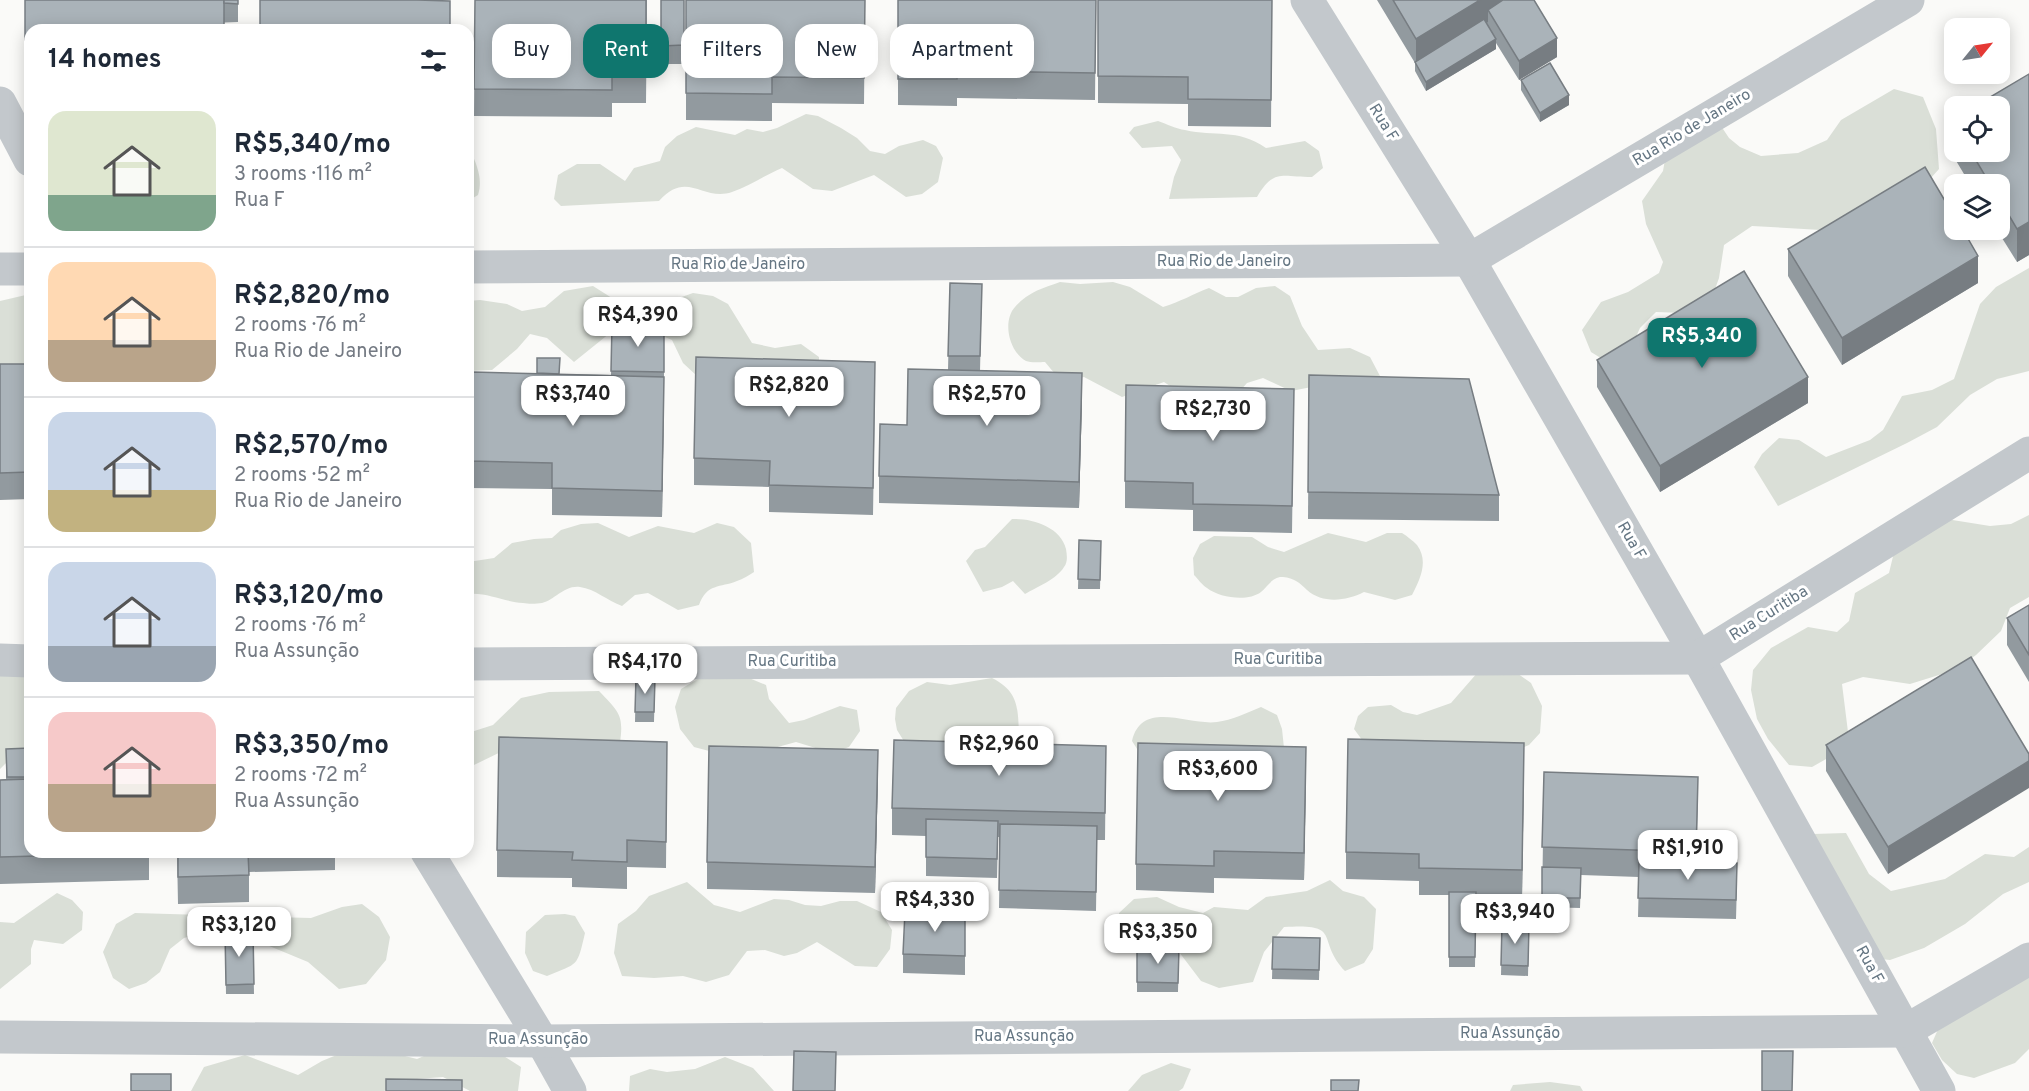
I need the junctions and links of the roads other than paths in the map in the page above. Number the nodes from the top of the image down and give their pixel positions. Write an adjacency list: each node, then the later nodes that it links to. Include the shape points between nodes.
1 (1307, 0): 5 (street, Rua F)
2 (1908, 0): 5 (street, Rua Rio de Janeiro)
3 (0, 103): 4 (street)
4 (24, 149)
5 (1469, 260): 6 (street, Rua Rio de Janeiro); 10 (street, Rua F)
6 (474, 267)
7 (0, 269): 8 (street)
8 (24, 269)
9 (2029, 453): 10 (street, Rua Curitiba)
10 (1698, 658): 13 (street, Rua Curitiba); 16 (street, Rua F)
11 (0, 660): 12 (street)
12 (24, 661)
13 (474, 664)
14 (431, 858): 18 (street)
15 (2029, 959): 16 (street, Rua Assunção)
16 (1905, 1031): 18 (street, Rua Assunção); 20 (street, Rua F)
17 (0, 1037): 18 (street, Rua Assunção)
18 (542, 1041): 19 (street)
19 (570, 1091)
20 (1939, 1091)

